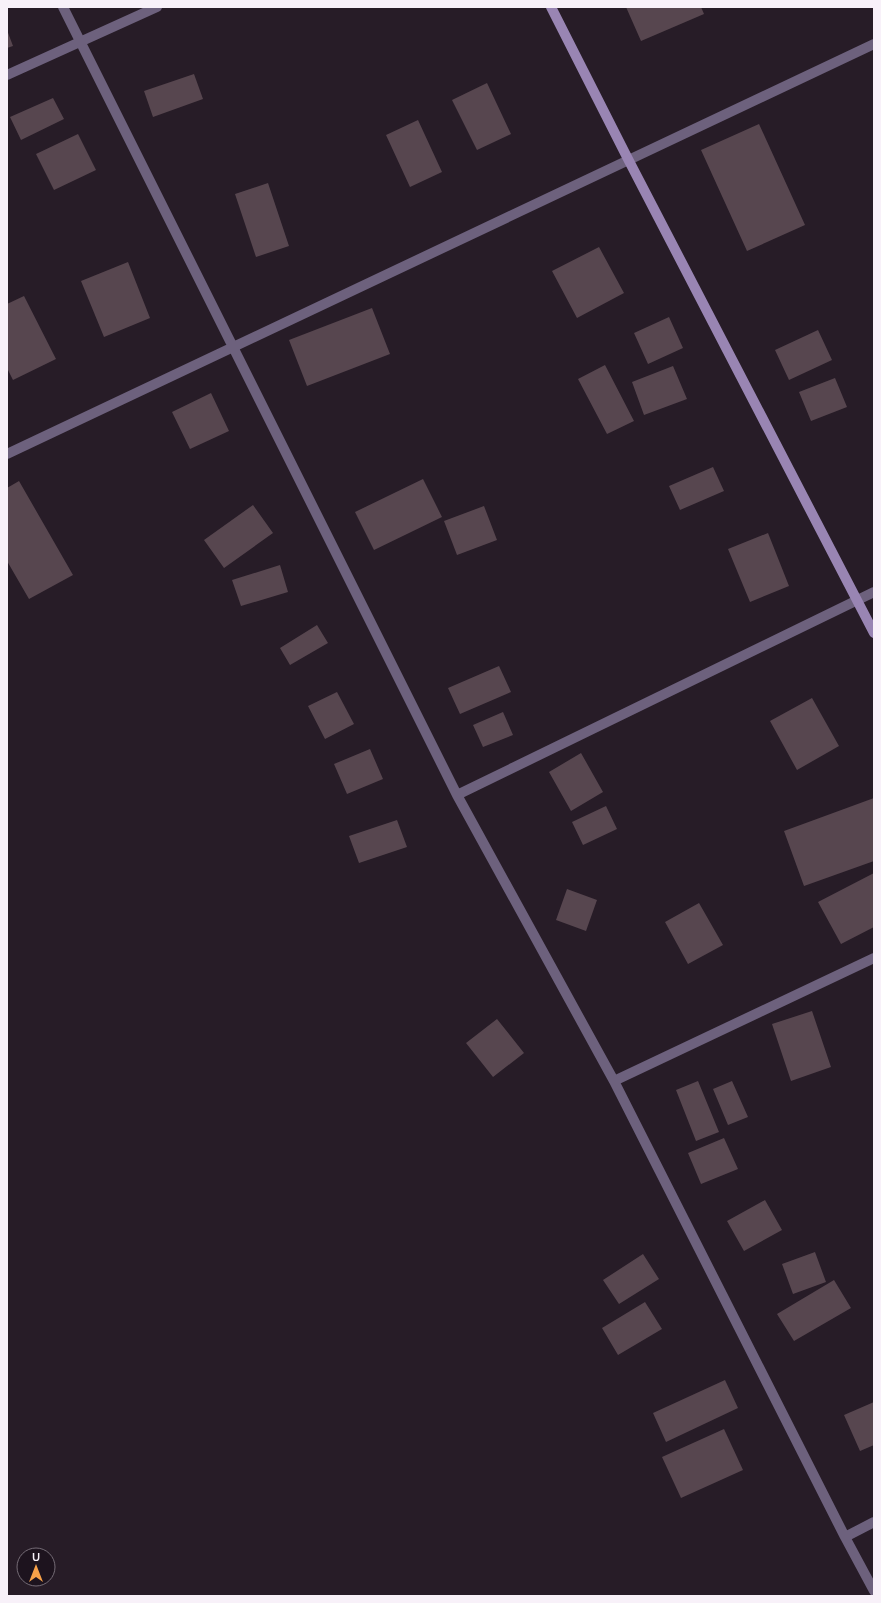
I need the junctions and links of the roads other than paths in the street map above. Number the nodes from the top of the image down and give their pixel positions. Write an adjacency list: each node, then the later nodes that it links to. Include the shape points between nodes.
1 (63, 7): 4 (street)
2 (157, 7): 4 (street)
3 (551, 7): 7 (main road)
4 (79, 42): 6 (street); 8 (street)
5 (874, 44): 7 (street)
6 (7, 75)
7 (628, 159): 8 (street); 11 (main road)
8 (232, 347): 9 (street); 13 (street)
9 (7, 454)
10 (874, 592): 11 (street)
11 (857, 600): 12 (main road); 13 (street)
12 (874, 633)
13 (457, 795): 15 (street)
14 (874, 958): 15 (street)
15 (614, 1081): 17 (street)
16 (874, 1522): 17 (street)
17 (845, 1537): 18 (street)
18 (874, 1591)

